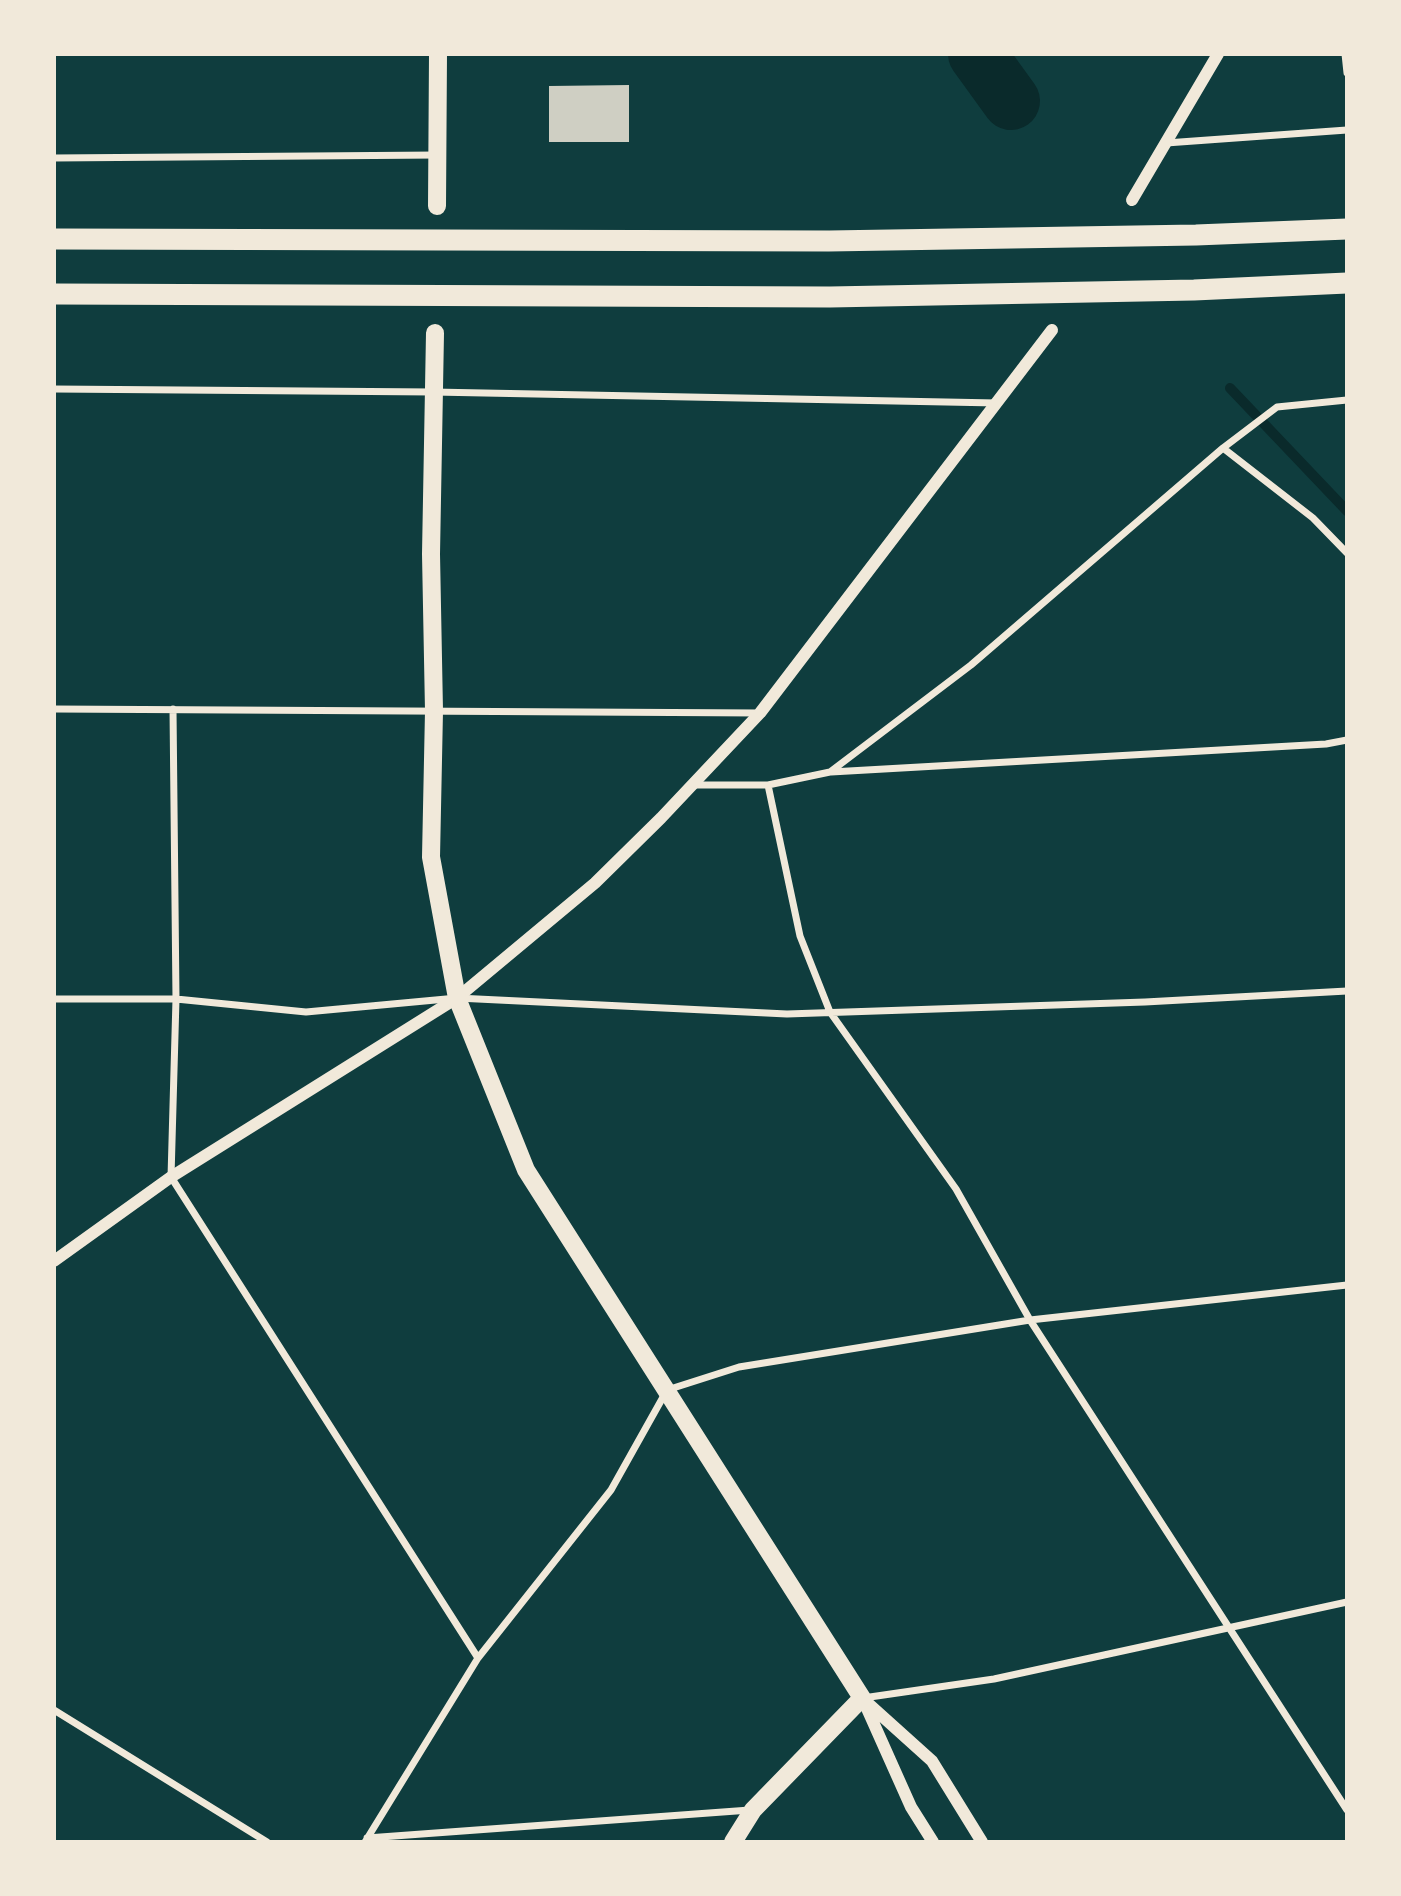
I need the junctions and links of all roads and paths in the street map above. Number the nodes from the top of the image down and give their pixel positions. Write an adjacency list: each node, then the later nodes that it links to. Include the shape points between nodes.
1 (438, 54): 7 (main road)
2 (1218, 54): 6 (street)
3 (1345, 54): 4 (street)
4 (1347, 73)
5 (1347, 130): 6 (street)
6 (1166, 143): 9 (street)
7 (438, 155): 8 (street); 10 (main road)
8 (54, 158)
9 (1132, 200)
10 (437, 206)
11 (1347, 229): 12 (highway, via 829,241)
12 (54, 239)
13 (1347, 283): 14 (highway, via 830,297)
14 (54, 294)
15 (1052, 330): 20 (street)
16 (435, 333): 18 (main road)
17 (54, 388): 18 (street)
18 (433, 392): 20 (street); 25 (main road)
19 (1347, 400): 21 (street, via 1277,407)
20 (997, 403): 26 (street)
21 (1223, 447): 22 (street, via 1312,518); 28 (street, via 971,665)
22 (1347, 553)
23 (54, 709): 24 (street)
24 (173, 709): 25 (street); 34 (street)
25 (434, 710): 26 (street); 32 (main road, via 431,857)
26 (760, 713): 29 (street)
27 (1347, 740): 28 (street)
28 (830, 772): 30 (street)
29 (690, 785): 30 (street); 32 (street, via 595,883)
30 (768, 785): 35 (street, via 800,936)
31 (1347, 991): 35 (street)
32 (457, 998): 34 (street, via 306,1012); 35 (street, via 787,1014); 36 (street); 40 (main road, via 526,1170)
33 (54, 999): 34 (street)
34 (176, 999): 36 (street)
35 (830, 1012): 39 (street, via 956,1189)
36 (171, 1177): 37 (street); 43 (street)
37 (54, 1261)
38 (1347, 1285): 39 (street)
39 (1030, 1320): 40 (street, via 739,1367); 42 (street)
40 (667, 1390): 43 (street, via 611,1490); 44 (main road)
41 (1347, 1602): 42 (street)
42 (1228, 1628): 44 (street, via 994,1679); 47 (street)
43 (478, 1658): 48 (street)
44 (862, 1698): 46 (main road); 51 (street, via 911,1807); 52 (street, via 932,1762)
45 (54, 1710): 49 (street)
46 (753, 1810): 48 (street); 50 (main road)
47 (1347, 1810)
48 (366, 1840)
49 (267, 1842)
50 (733, 1842)
51 (933, 1842)
52 (982, 1842)

